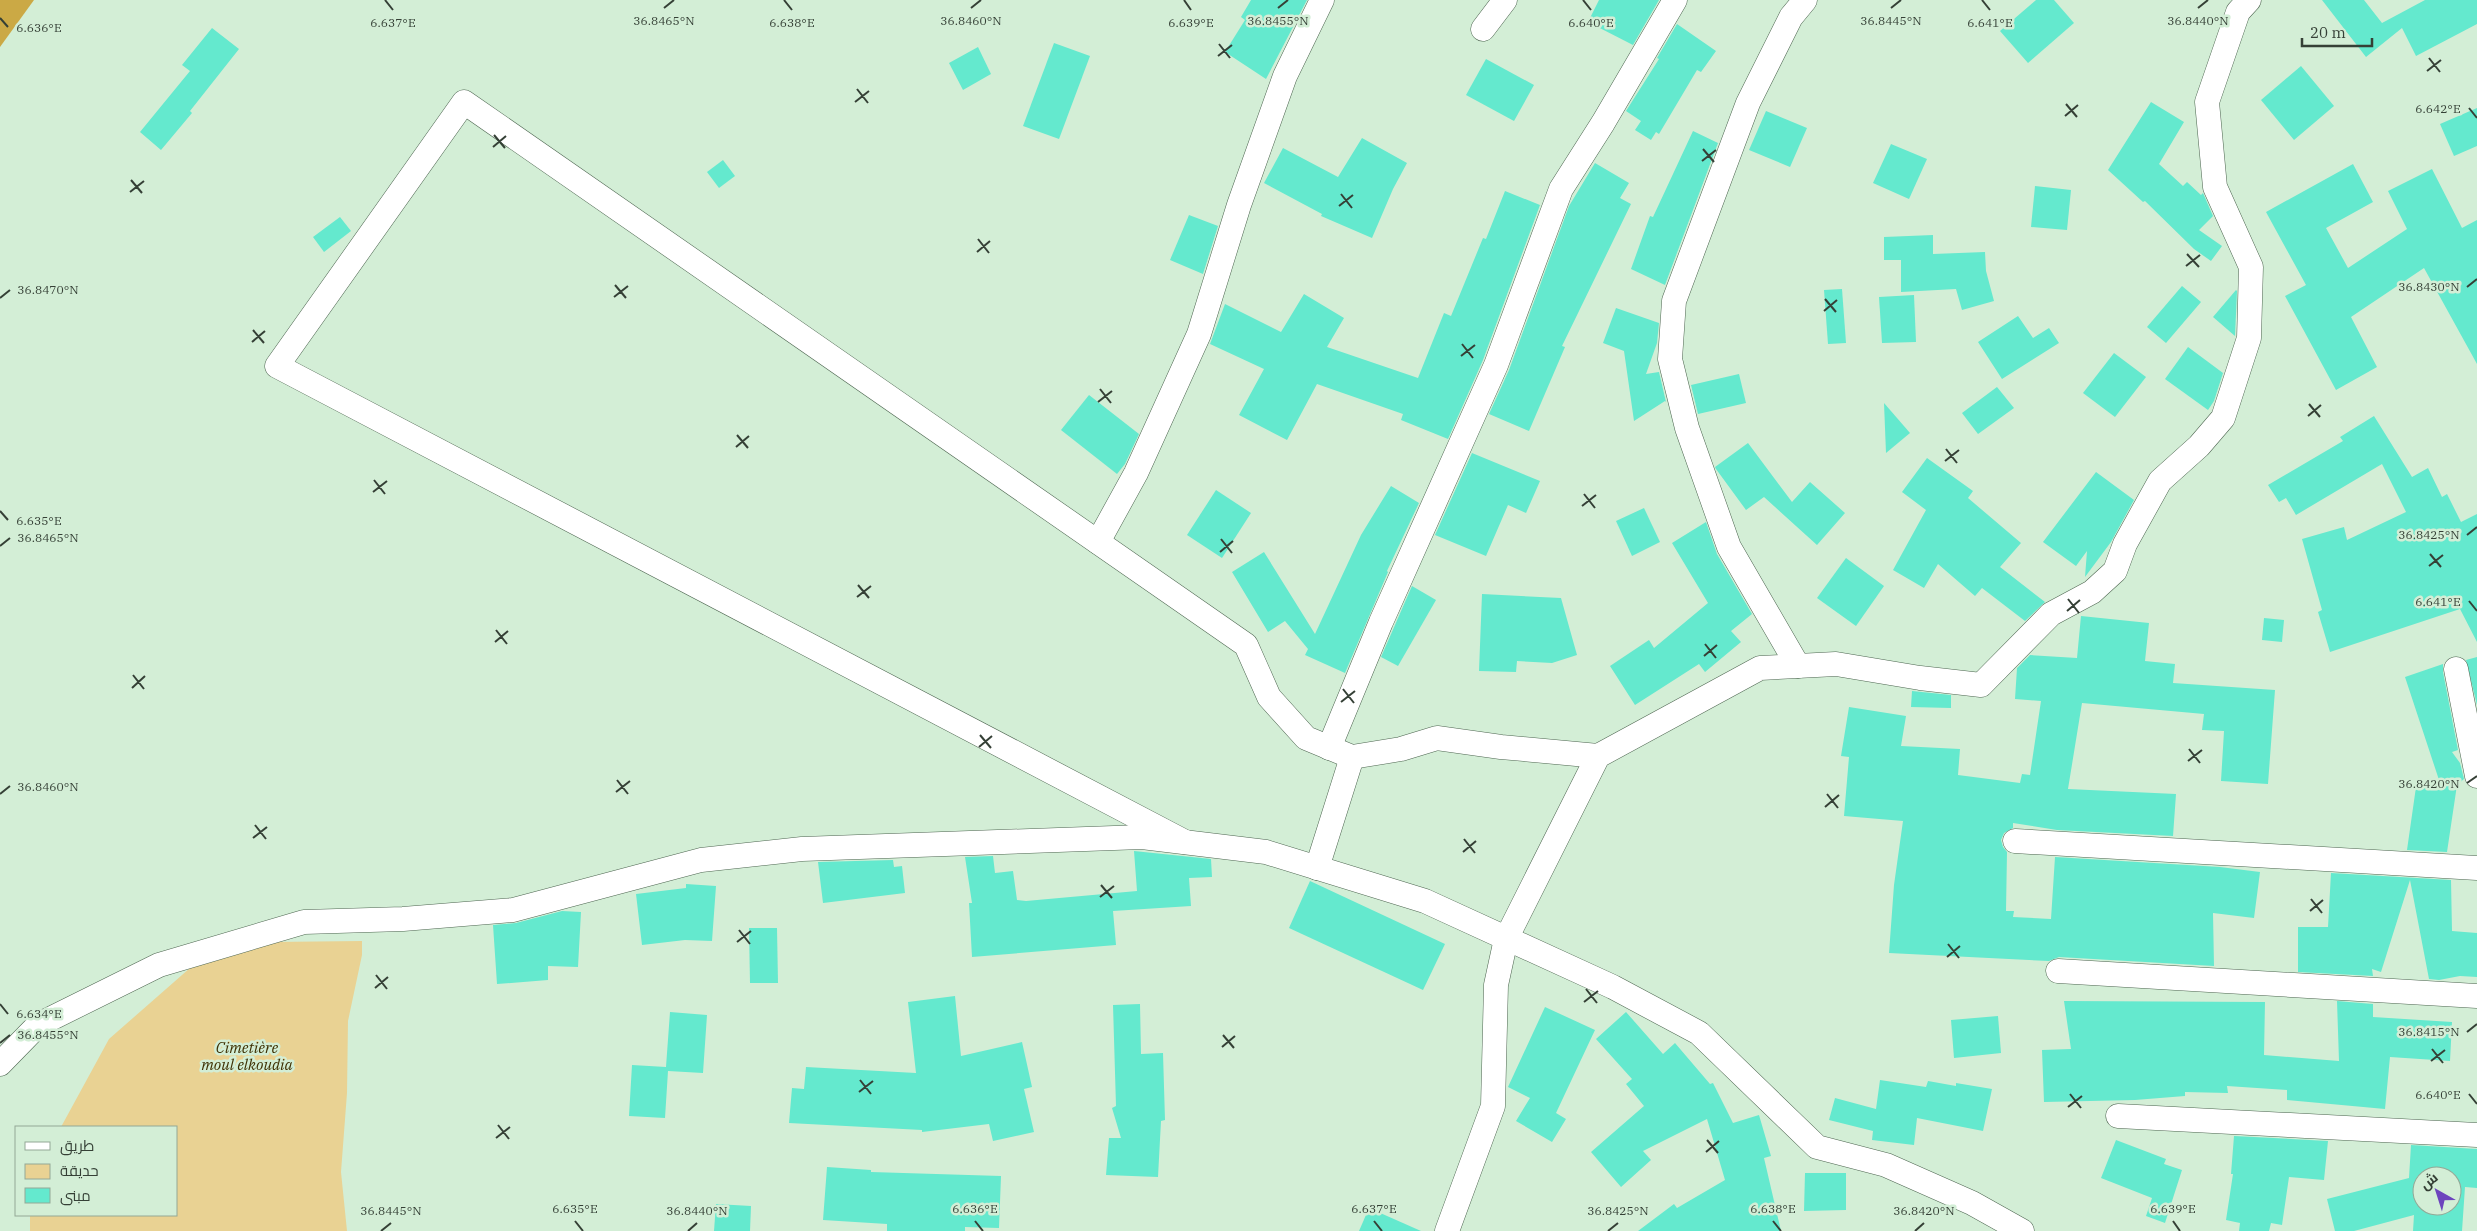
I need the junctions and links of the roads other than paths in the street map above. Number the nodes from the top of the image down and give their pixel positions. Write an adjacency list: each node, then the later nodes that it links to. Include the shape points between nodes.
1 (1322, 0): 7 (street, via 1285,76 1239,204 1199,334 1136,473)
2 (1505, 0): 6 (street)
3 (1675, 0): 10 (street, via 1561,189 1496,365 1381,622)
4 (1805, 0): 8 (street, via 1791,17 1748,103 1674,301 1670,359 1687,428 1729,547)
5 (2249, 0): 8 (street, via 2238,12 2207,102 2215,187 2251,267 2249,338 2223,418 2199,446 2160,480 2125,544 2115,571 2092,592 2051,614 1981,685 1836,664)
6 (1482, 29)
7 (1098, 542): 10 (street, via 1246,645 1269,697 1306,738); 15 (street, via 464,102 277,366)
8 (1798, 666): 11 (street, via 1760,668)
9 (2456, 669): 13 (street)
10 (1329, 748): 12 (street)
11 (1598, 756): 12 (street, via 1437,738 1402,749); 18 (street)
12 (1352, 757): 16 (street)
13 (2477, 776)
14 (2015, 841): 17 (street)
15 (1185, 842): 16 (street, via 1266,852); 21 (street, via 1142,837 802,849 701,860 513,910 403,919 304,922 159,966 38,1025)
16 (1317, 868): 18 (street, via 1425,901)
17 (2477, 868)
18 (1506, 939): 24 (street, via 1496,985 1493,1106); 25 (street, via 1613,987 1699,1033 1817,1147 1886,1166 1972,1203)
19 (2058, 971): 20 (street)
20 (2477, 996)
21 (0, 1064)
22 (2118, 1116): 23 (street)
23 (2477, 1135)
24 (1447, 1231)
25 (2022, 1231)

